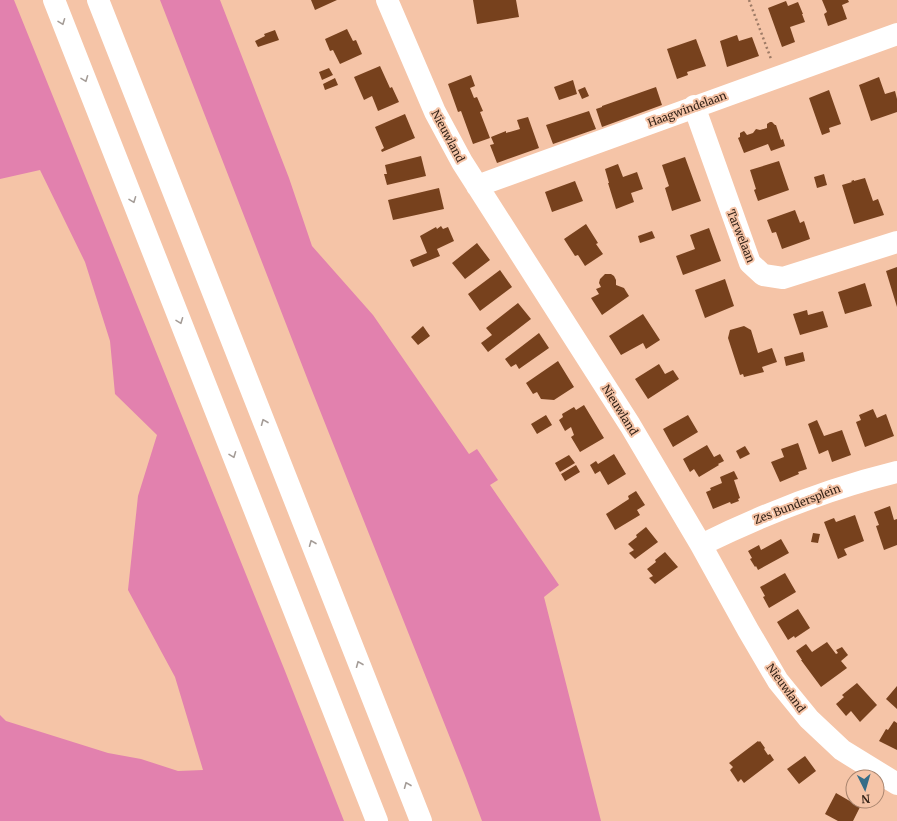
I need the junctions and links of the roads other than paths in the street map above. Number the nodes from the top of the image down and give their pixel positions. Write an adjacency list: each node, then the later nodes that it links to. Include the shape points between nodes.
1 (54, 0): 11 (main road, one-way to 11)
2 (98, 0): 12 (main road, one-way to 2)
3 (386, 0): 6 (main road, Nieuwland, via 435,112)
4 (897, 34): 5 (main road, Haagwindelaan)
5 (694, 106): 6 (main road, Haagwindelaan); 7 (main road, Tarwelaan, via 750,263 763,275 783,278)
6 (477, 186): 9 (main road, Nieuwland, via 630,425)
7 (897, 242)
8 (897, 472): 9 (main road, Zes Bundersplein, via 855,482 793,504)
9 (701, 545): 10 (main road, Nieuwland, via 778,681 809,720 842,750)
10 (897, 784)
11 (377, 821)
12 (421, 821)

